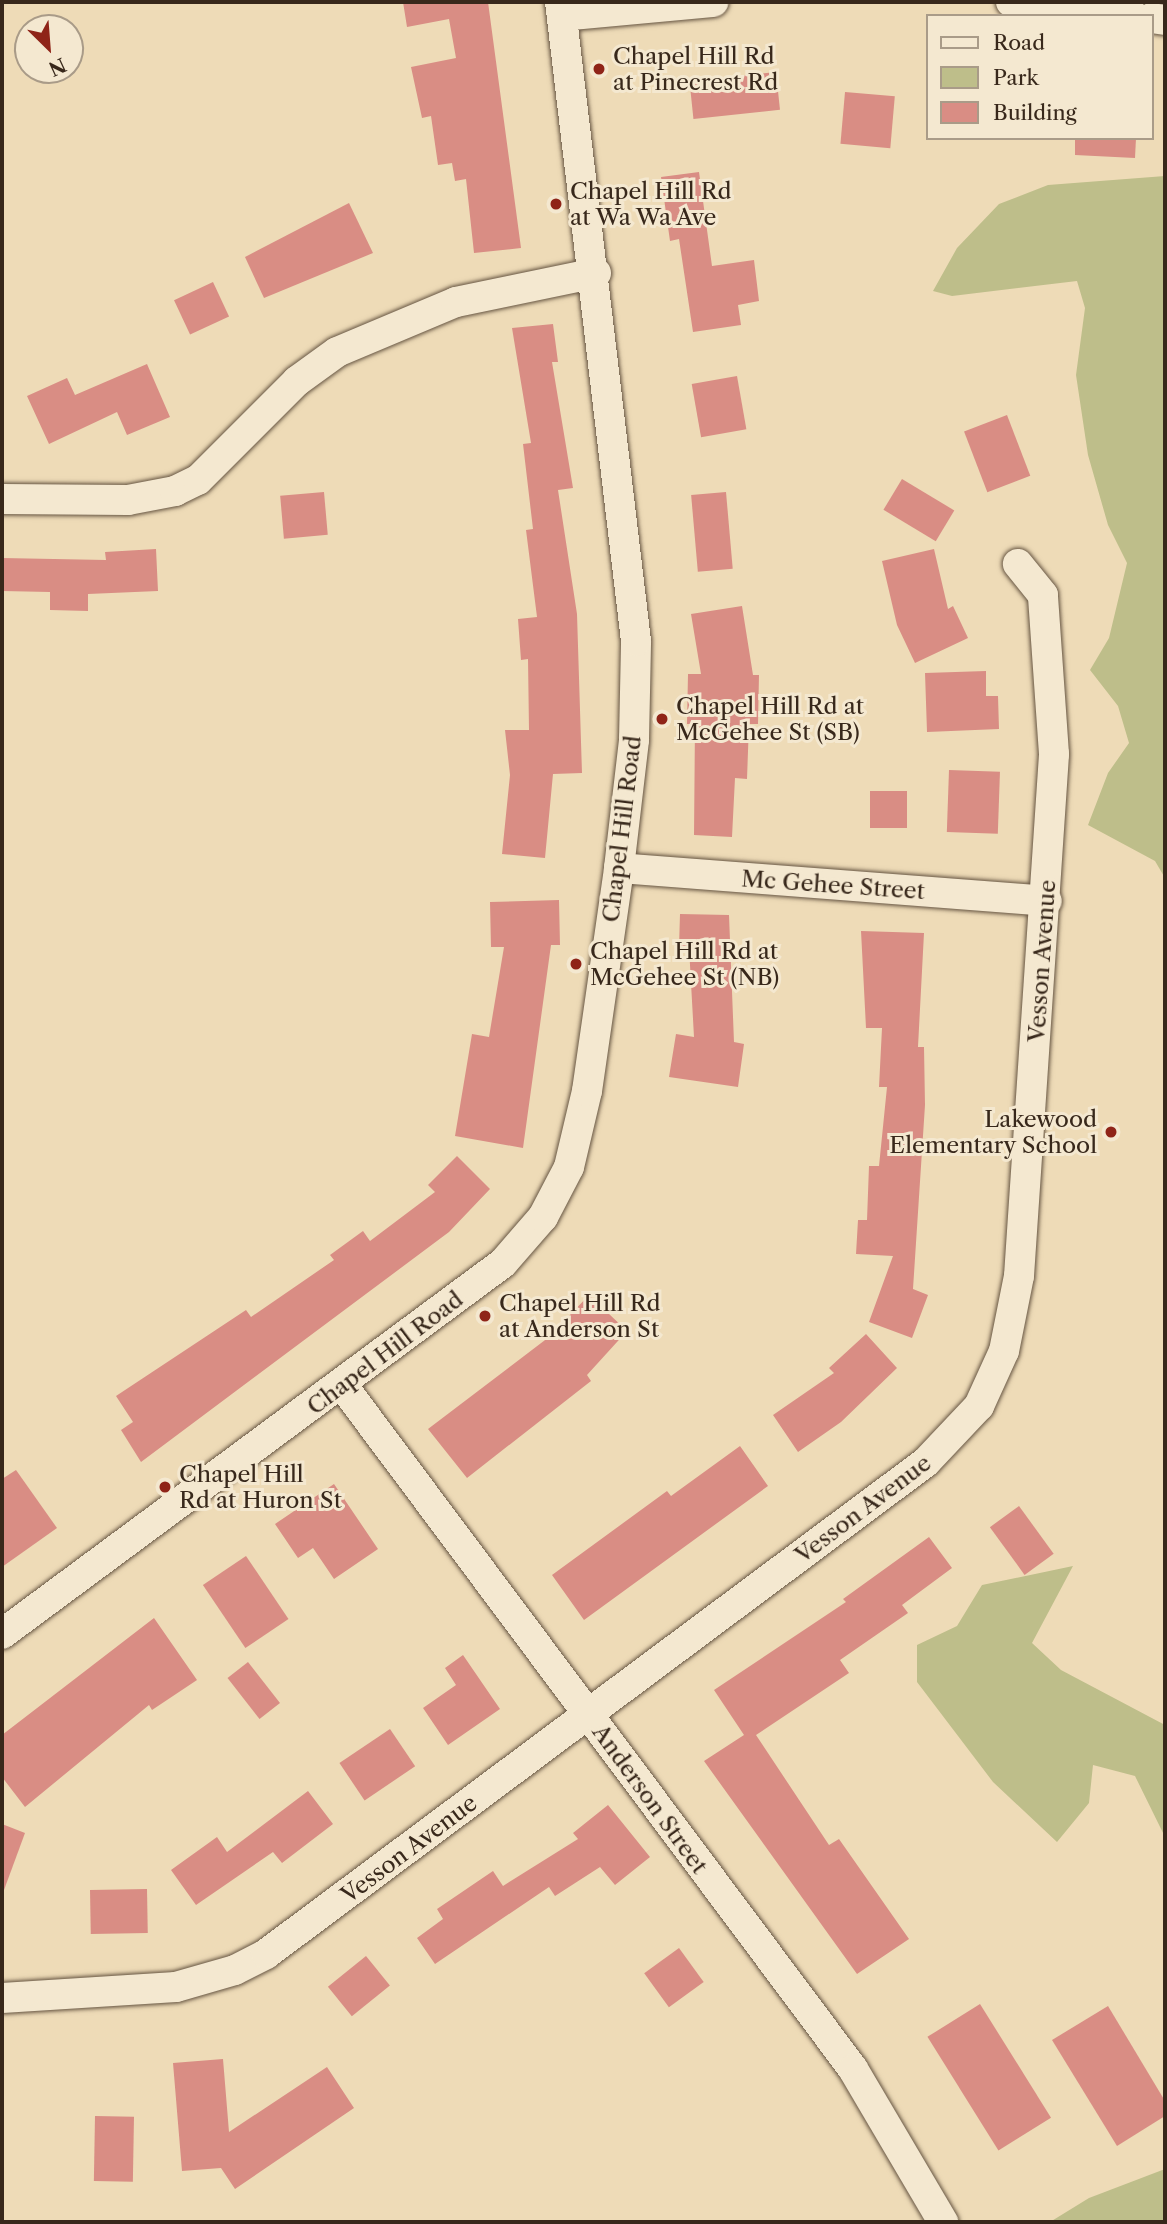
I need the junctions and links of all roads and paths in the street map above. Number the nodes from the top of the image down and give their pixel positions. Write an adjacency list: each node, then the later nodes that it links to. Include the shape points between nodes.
1 (713, 2): 3 (street)
2 (1010, 2): 4 (street)
3 (561, 9): 5 (street, Chapel Hill Road)
4 (1116, 14)
5 (596, 273): 6 (street, via 456,302 337,352 297,381 198,480 175,491 128,500); 8 (street, Chapel Hill Road, via 636,641 634,740)
6 (2, 499)
7 (1018, 565): 9 (street, Vesson Avenue, via 1043,594 1048,618 1054,754)
8 (619, 868): 9 (street, Mc Gehee Street); 10 (street, Chapel Hill Road, via 587,1091 560,1188 503,1263)
9 (1046, 901): 12 (street, Vesson Avenue, via 1019,1276 1004,1351 979,1406 926,1462)
10 (343, 1386): 11 (street, Chapel Hill Road); 12 (street, Anderson Street)
11 (2, 1634)
12 (589, 1715): 13 (street, Vesson Avenue, via 290,1939 235,1970 176,1987); 14 (street, Anderson Street, via 853,2069)
13 (2, 1997)
14 (943, 2222)

